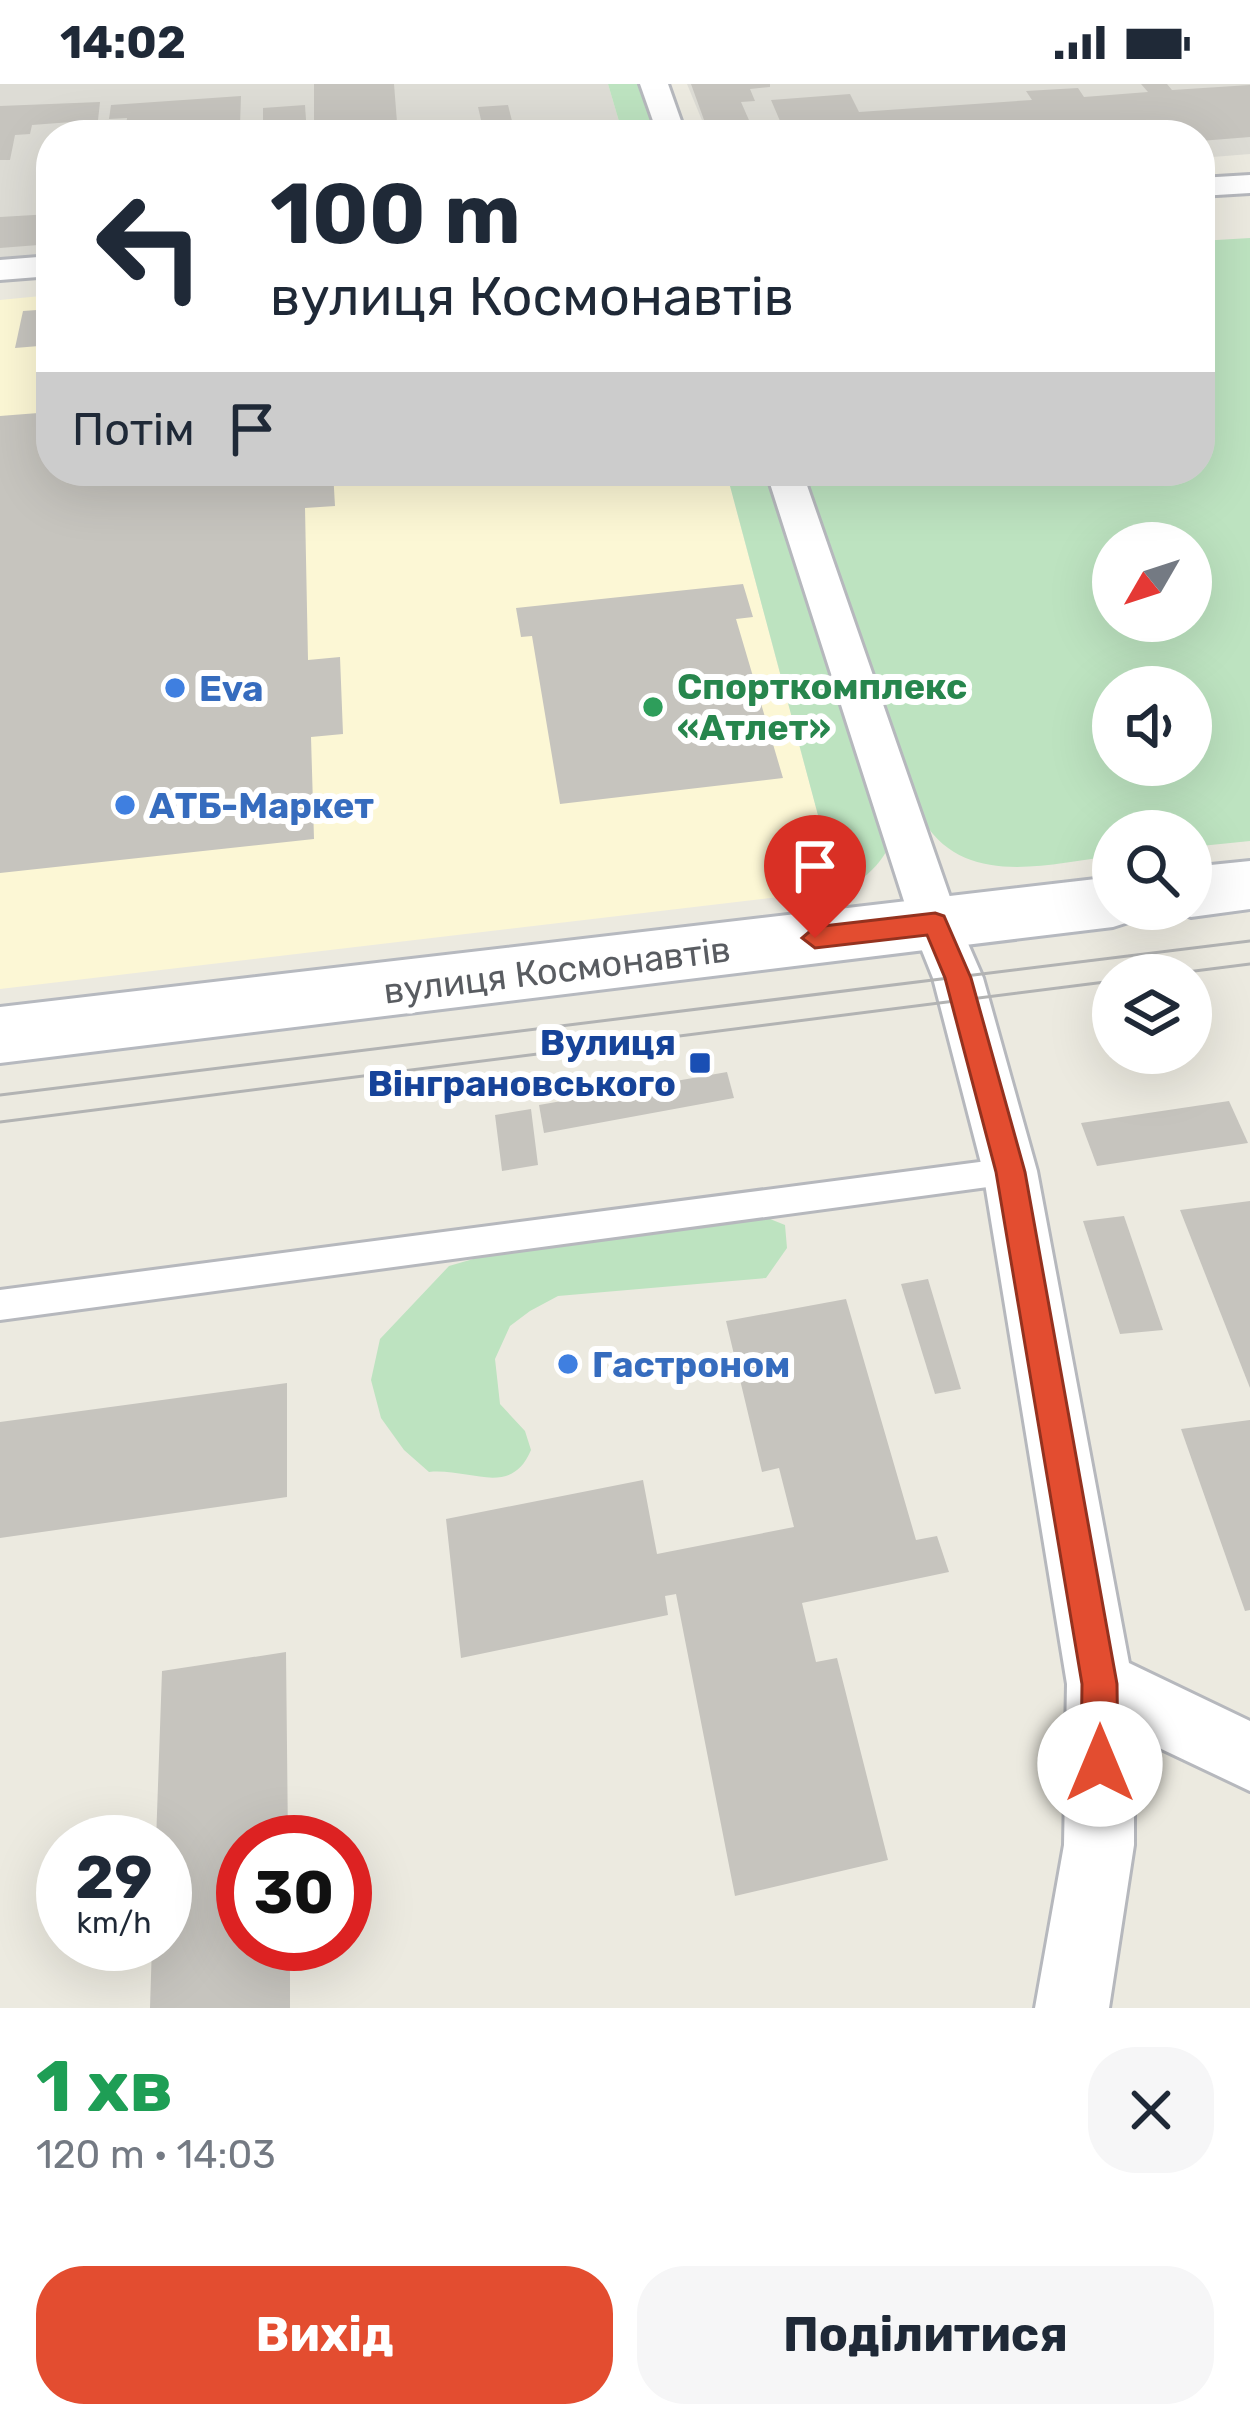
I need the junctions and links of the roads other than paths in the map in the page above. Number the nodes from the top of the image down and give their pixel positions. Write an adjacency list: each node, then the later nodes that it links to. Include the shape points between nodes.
1 (654, 84): 2 (street)
2 (667, 120)
3 (1250, 184): 4 (street)
4 (1215, 187)
5 (36, 267): 6 (street)
6 (0, 270)
7 (789, 486): 11 (street)
8 (1250, 885): 9 (main road)
9 (1212, 890)
10 (1092, 904): 11 (main road, вулиця Космонавтів)
11 (935, 923): 12 (main road, вулиця Космонавтів); 13 (street, via 958,978)
12 (0, 1035)
13 (1010, 1172): 14 (lane); 15 (street)
14 (0, 1305)
15 (1100, 1684): 16 (street); 17 (street, via 1099,1845)
16 (1250, 1757)
17 (1072, 2008)

